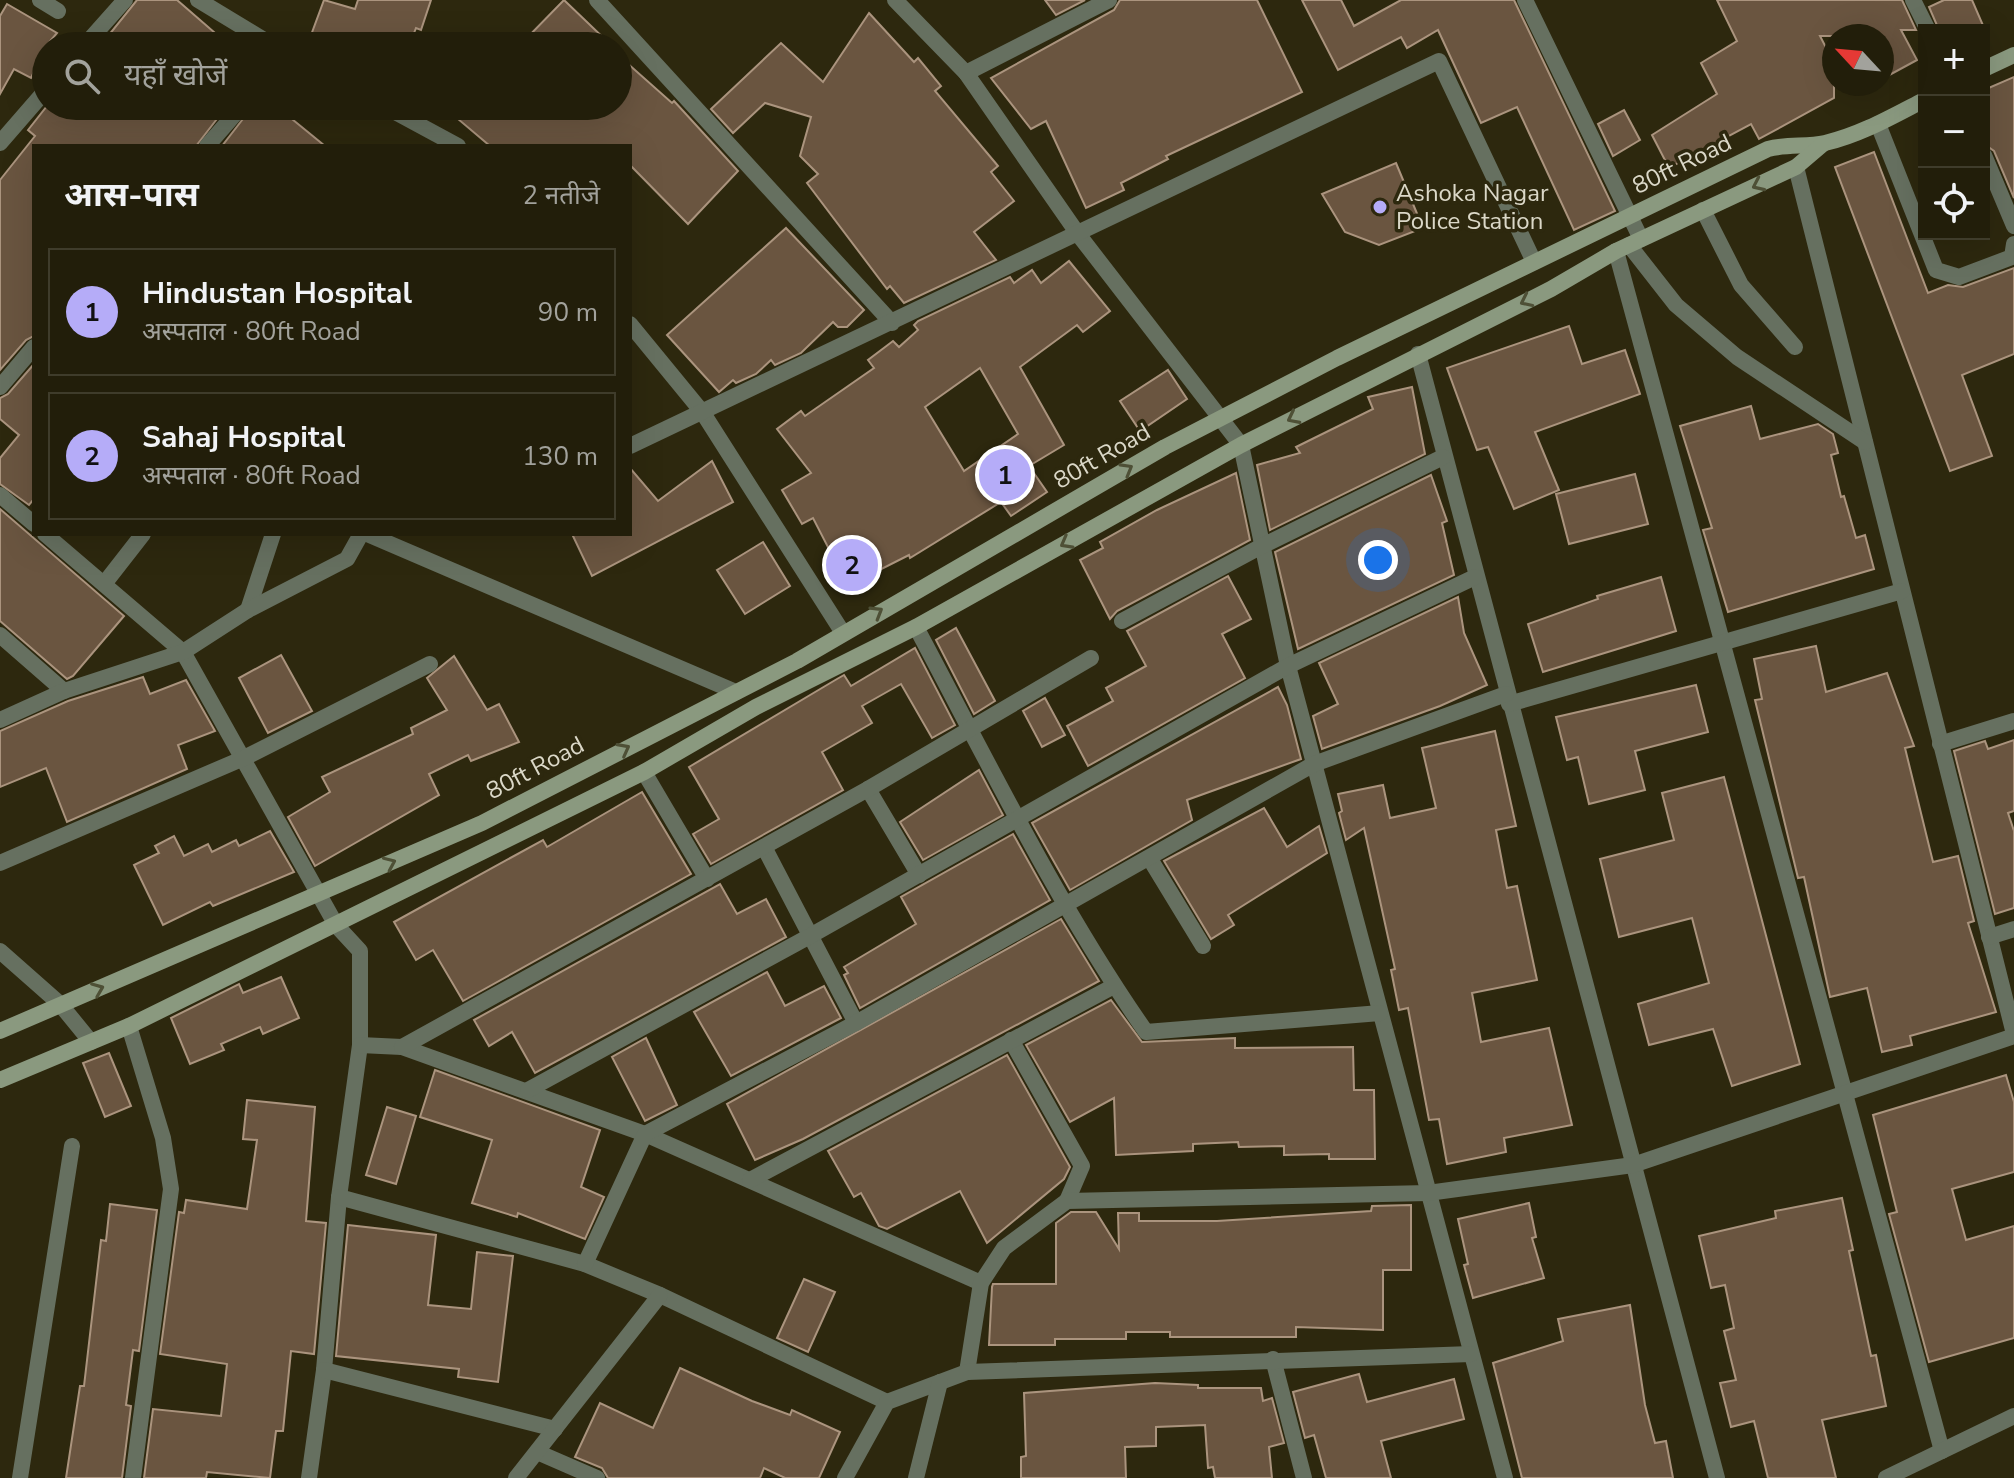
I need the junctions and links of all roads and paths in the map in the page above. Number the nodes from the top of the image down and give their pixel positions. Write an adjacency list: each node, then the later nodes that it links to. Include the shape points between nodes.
1 (40, 0): 9 (street)
2 (125, 0): 11 (street)
3 (198, 0): 12 (street)
4 (597, 0): 13 (street)
5 (895, 0): 17 (street)
6 (1109, 0): 17 (street)
7 (1525, 0): 30 (street)
8 (1913, 0): 10 (street)
9 (58, 11)
10 (1925, 24)
11 (96, 32)
12 (251, 32)
13 (626, 32)
14 (632, 38): 36 (street)
15 (2014, 55): 16 (main road)
16 (1990, 66)
17 (966, 73): 32 (street)
18 (1918, 103): 22 (main road, 80ft Road)
19 (32, 106): 23 (street)
20 (230, 120): 24 (street)
21 (410, 120): 25 (street)
22 (1878, 124): 26 (main road, 80ft Road); 33 (street, via 1936,270 1959,277 2012,257)
23 (0, 143)
24 (209, 144)
25 (454, 144)
26 (1823, 144): 27 (main road); 30 (main road, 80ft Road, via 1768,149)
27 (1796, 167): 29 (main road, one-way to 29); 44 (street)
28 (1989, 168): 31 (street)
29 (1703, 210): 34 (main road); 38 (street, via 1741,285)
30 (1630, 215): 34 (street); 35 (main road, 80ft Road)
31 (2014, 226)
32 (1078, 234): 35 (street, via 1439,61); 36 (street); 43 (street)
33 (2014, 244)
34 (1628, 245): 40 (main road, one-way to 40); 44 (street, via 1676,305 1737,357); 64 (street)
35 (1534, 262): 43 (main road, 80ft Road)
36 (892, 323): 42 (street)
37 (632, 326): 42 (street)
38 (1795, 347)
39 (32, 349): 41 (street)
40 (1418, 354): 46 (main road, one-way to 46); 47 (street)
41 (0, 387)
42 (703, 413): 45 (street); 62 (street)
43 (1223, 417): 46 (street); 62 (main road, 80ft Road, one-way to 43)
44 (1865, 442): 58 (street)
45 (632, 445)
46 (1241, 445): 55 (street); 61 (main road, one-way to 61)
47 (1443, 457): 55 (street); 56 (street)
48 (0, 495): 49 (street)
49 (31, 514)
50 (47, 536): 57 (street)
51 (141, 536): 57 (street)
52 (272, 536): 59 (street)
53 (360, 536): 59 (street, via 347,559)
54 (372, 536): 70 (street)
55 (1260, 547): 60 (street); 68 (street)
56 (1475, 577): 68 (street); 71 (street)
57 (104, 584): 65 (street)
58 (1902, 591): 64 (street); 75 (street)
59 (248, 610): 65 (street)
60 (1122, 621)
61 (916, 627): 74 (street); 78 (main road, via 756,707)
62 (843, 633): 70 (main road, 80ft Road)
63 (0, 635): 69 (street)
64 (1720, 643): 71 (street); 107 (street)
65 (183, 652): 69 (street); 76 (street)
66 (1091, 658): 74 (street)
67 (430, 664): 76 (street)
68 (1288, 666): 77 (street); 80 (street)
69 (64, 691): 72 (street)
70 (736, 692): 86 (main road, 80ft Road, one-way to 70, via 482,823)
71 (1508, 699): 77 (street); 110 (street)
72 (0, 720)
73 (2014, 721): 75 (street)
74 (970, 729): 79 (street); 80 (street)
75 (1940, 744): 91 (street)
76 (244, 758): 83 (street); 86 (street)
77 (1314, 764): 82 (street); 96 (street)
78 (644, 772): 85 (street); 88 (main road)
79 (868, 789): 81 (street); 84 (street)
80 (1018, 816): 84 (street); 87 (street)
81 (764, 847): 85 (street); 90 (street)
82 (1150, 859): 87 (street); 92 (street)
83 (0, 863)
84 (919, 875): 90 (street)
85 (707, 879): 104 (street)
86 (319, 894): 88 (street); 95 (main road, 80ft Road, one-way to 86)
87 (1067, 905): 94 (street); 97 (street)
88 (336, 925): 98 (main road); 103 (street, via 360,951)
89 (2014, 929): 91 (street)
90 (810, 936): 97 (street); 106 (street)
91 (1989, 937): 100 (street)
92 (1203, 946)
93 (0, 951): 95 (street)
94 (1114, 986): 96 (street, via 1146,1032); 101 (street)
95 (60, 1004): 99 (main road, 80ft Road); 102 (street)
96 (1380, 1013): 112 (street)
97 (856, 1023): 108 (street)
98 (129, 1026): 102 (main road); 129 (street, via 163,1138 171,1189)
99 (0, 1031)
100 (2014, 1035): 107 (street)
101 (1011, 1040): 111 (street); 114 (street, via 1082,1166)
102 (91, 1042): 105 (main road)
103 (360, 1045): 104 (street); 113 (street)
104 (402, 1047): 106 (street)
105 (0, 1080)
106 (528, 1090): 108 (street)
107 (1844, 1094): 110 (street); 126 (street)
108 (645, 1134): 111 (street); 115 (street)
109 (72, 1146): 128 (street)
110 (1633, 1165): 112 (street); 137 (street)
111 (750, 1180): 116 (street)
112 (1428, 1193): 114 (street); 118 (street)
113 (339, 1197): 115 (street); 120 (street)
114 (1067, 1201): 116 (street, via 1004,1248)
115 (585, 1264): 117 (street)
116 (981, 1283): 121 (street)
117 (660, 1295): 123 (street); 125 (street)
118 (1471, 1354): 119 (street); 136 (street)
119 (1273, 1359): 121 (street); 135 (street)
120 (324, 1370): 125 (street); 130 (street)
121 (967, 1372): 122 (street)
122 (940, 1382): 123 (street); 134 (street)
123 (887, 1402): 133 (street)
124 (2014, 1416): 126 (street)
125 (555, 1429): 127 (street)
126 (1942, 1451): 138 (street)
127 (537, 1452): 131 (street); 132 (street)
128 (20, 1478)
129 (133, 1478)
130 (309, 1478)
131 (516, 1478)
132 (597, 1478)
133 (845, 1478)
134 (916, 1478)
135 (1304, 1478)
136 (1505, 1478)
137 (1717, 1478)
138 (1886, 1478)

